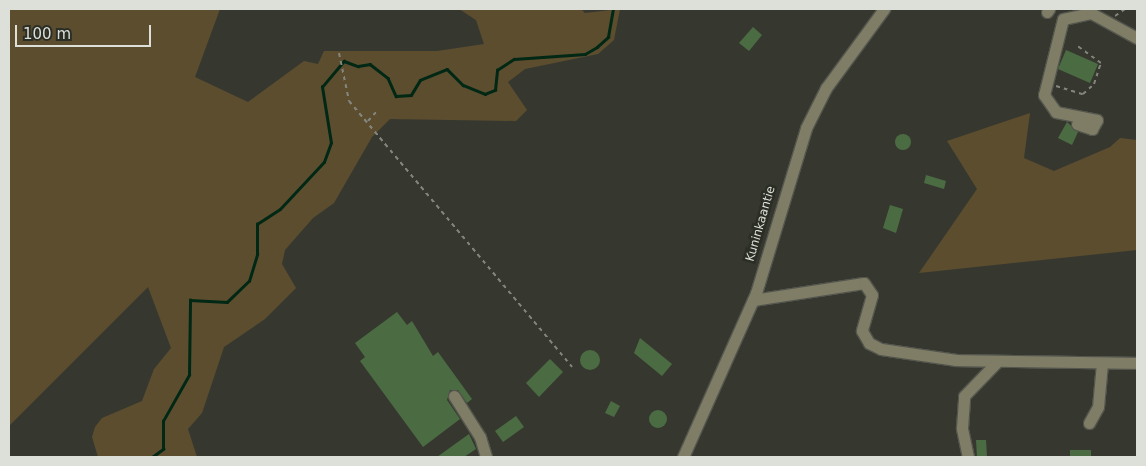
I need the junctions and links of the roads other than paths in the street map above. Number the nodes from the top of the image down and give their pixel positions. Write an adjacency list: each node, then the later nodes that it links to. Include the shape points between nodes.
1 (884, 9): 5 (street, Kuninkaantie, via 826,88 806,128)
2 (1076, 11): 3 (street, via 1109,20); 4 (street, via 1063,19 1045,80 1049,108 1097,120 1092,129)
3 (1137, 38)
4 (1077, 124)
5 (753, 300): 6 (street, via 864,284 872,295 862,332 874,346 922,356); 12 (street, Kuninkaantie)
6 (997, 362): 7 (street); 13 (street, via 964,396 961,419)
7 (1102, 363): 8 (street); 10 (street, via 1098,407)
8 (1137, 363)
9 (454, 396): 11 (street, via 480,437)
10 (1090, 423)
11 (486, 457)
12 (683, 457)
13 (968, 457)

